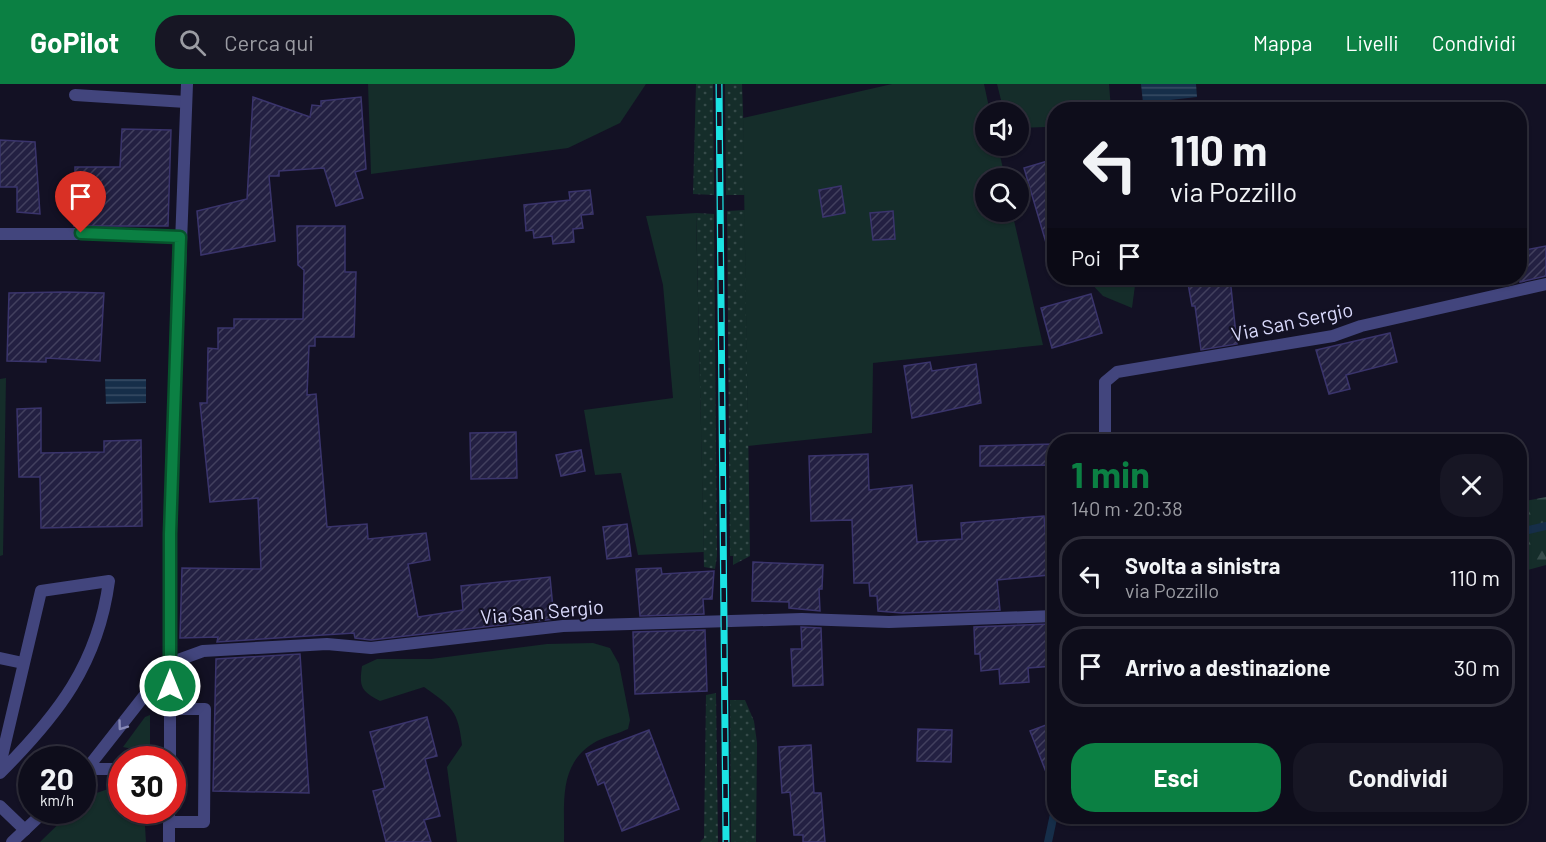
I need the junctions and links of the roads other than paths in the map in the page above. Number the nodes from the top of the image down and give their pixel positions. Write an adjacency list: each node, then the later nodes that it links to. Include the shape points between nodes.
1 (187, 84): 3 (street)
2 (75, 94): 3 (street)
3 (186, 102): 5 (street)
4 (0, 234): 5 (street)
5 (180, 237): 11 (street, via 170,534)
6 (1546, 285): 7 (street, Via San Sergio, via 1361,326 1333,336 1117,372 1105,381)
7 (1105, 434)
8 (1047, 615): 11 (street, Via San Sergio, via 889,622 802,619 585,625 371,648 327,644 203,651)
9 (0, 658): 10 (street)
10 (23, 663): 15 (street); 16 (street, via 41,591 109,581 97,636 81,674 41,729)
11 (170, 663): 12 (street); 14 (street, one-way to 14)
12 (170, 709): 13 (street); 18 (street, via 205,709 204,822)
13 (170, 746)
14 (96, 759)
15 (0, 765)
16 (0, 773)
17 (0, 806): 21 (street)
18 (186, 819)
19 (31, 824): 21 (street)
20 (169, 824): 23 (street)
21 (25, 830): 22 (street)
22 (12, 842)
23 (169, 842)

